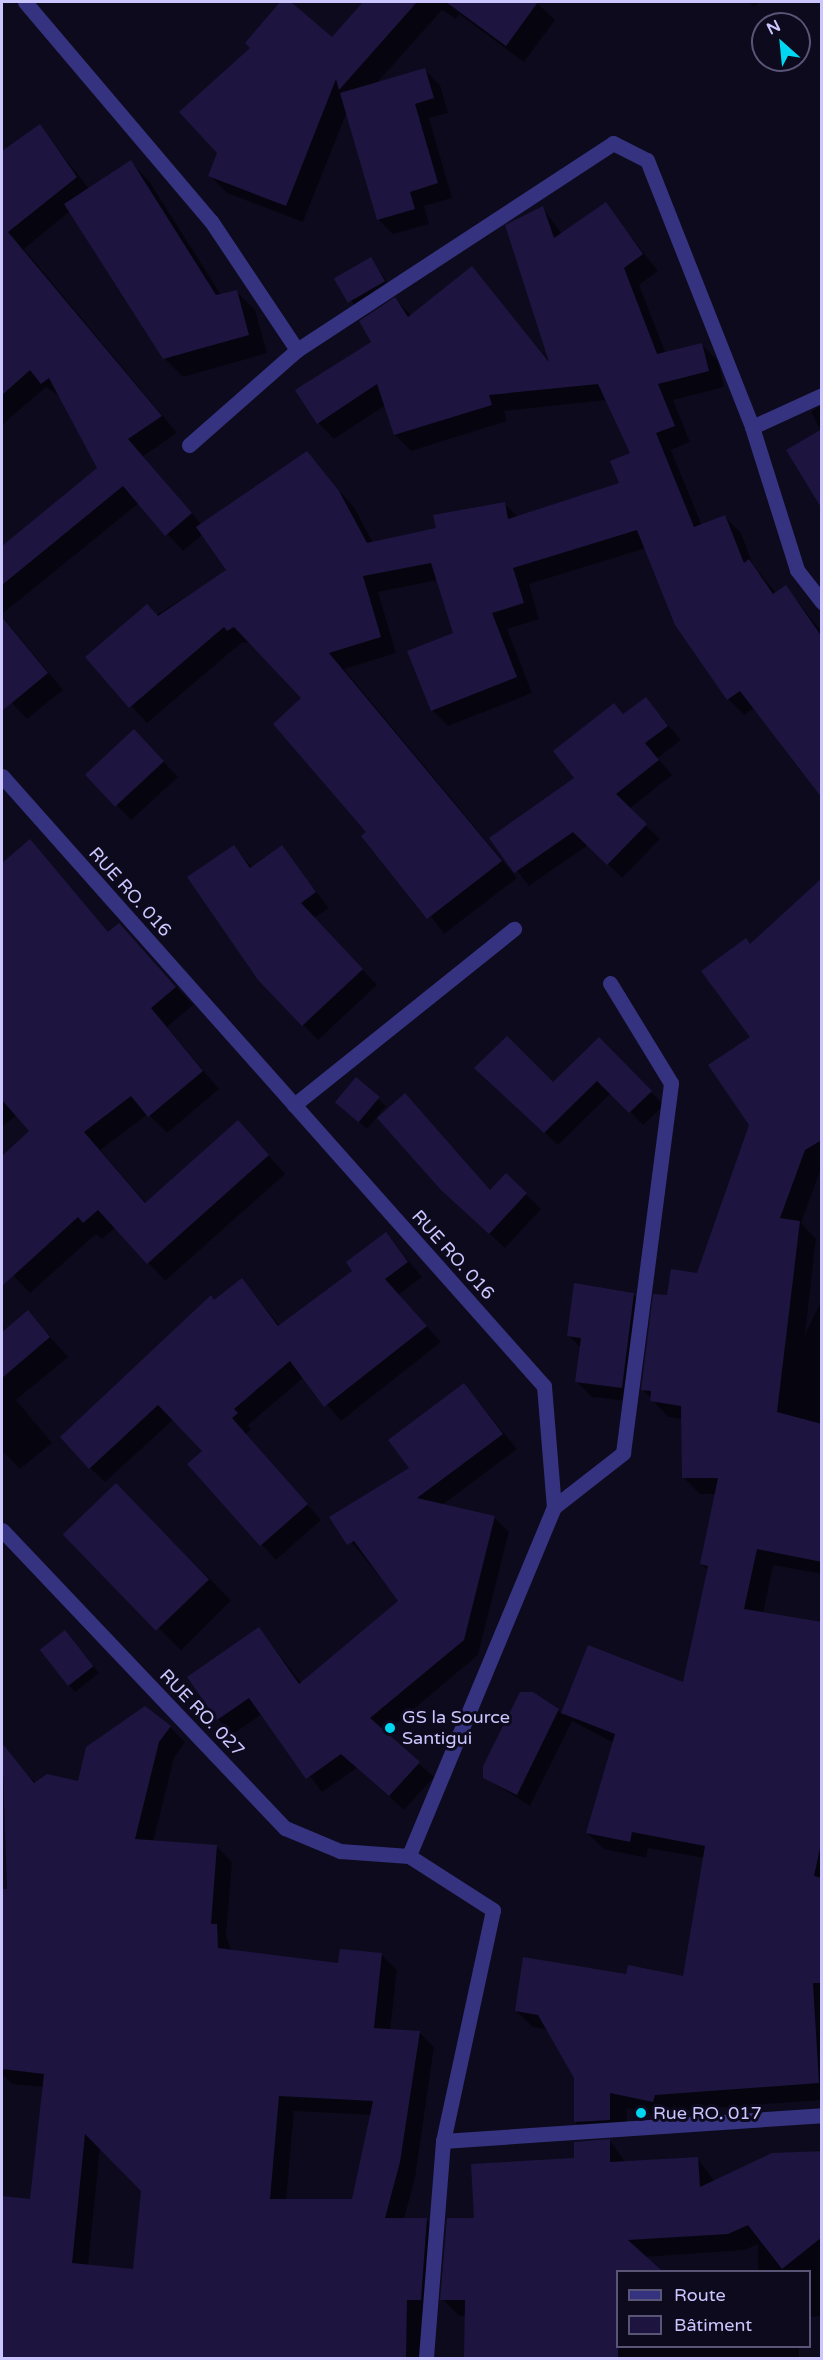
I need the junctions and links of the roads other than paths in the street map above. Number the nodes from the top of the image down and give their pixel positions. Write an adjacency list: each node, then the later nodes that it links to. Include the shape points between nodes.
1 (25, 2): 2 (street, via 211,221)
2 (297, 350): 4 (street, via 613,143 647,160); 5 (street)
3 (822, 395): 4 (street)
4 (752, 427): 6 (street, via 797,570)
5 (189, 445)
6 (822, 602)
7 (2, 777): 10 (street, RUE RO. 016)
8 (514, 929): 10 (street)
9 (610, 983): 11 (street, via 671,1083 623,1452)
10 (294, 1106): 11 (street, RUE RO. 016, via 544,1386)
11 (554, 1507): 13 (street, RUE RO. 016)
12 (2, 1530): 13 (street, RUE RO. 027, via 285,1828 340,1851)
13 (410, 1856): 15 (street, via 493,1910)
14 (822, 2115): 15 (street)
15 (443, 2141): 16 (street)
16 (426, 2358)

